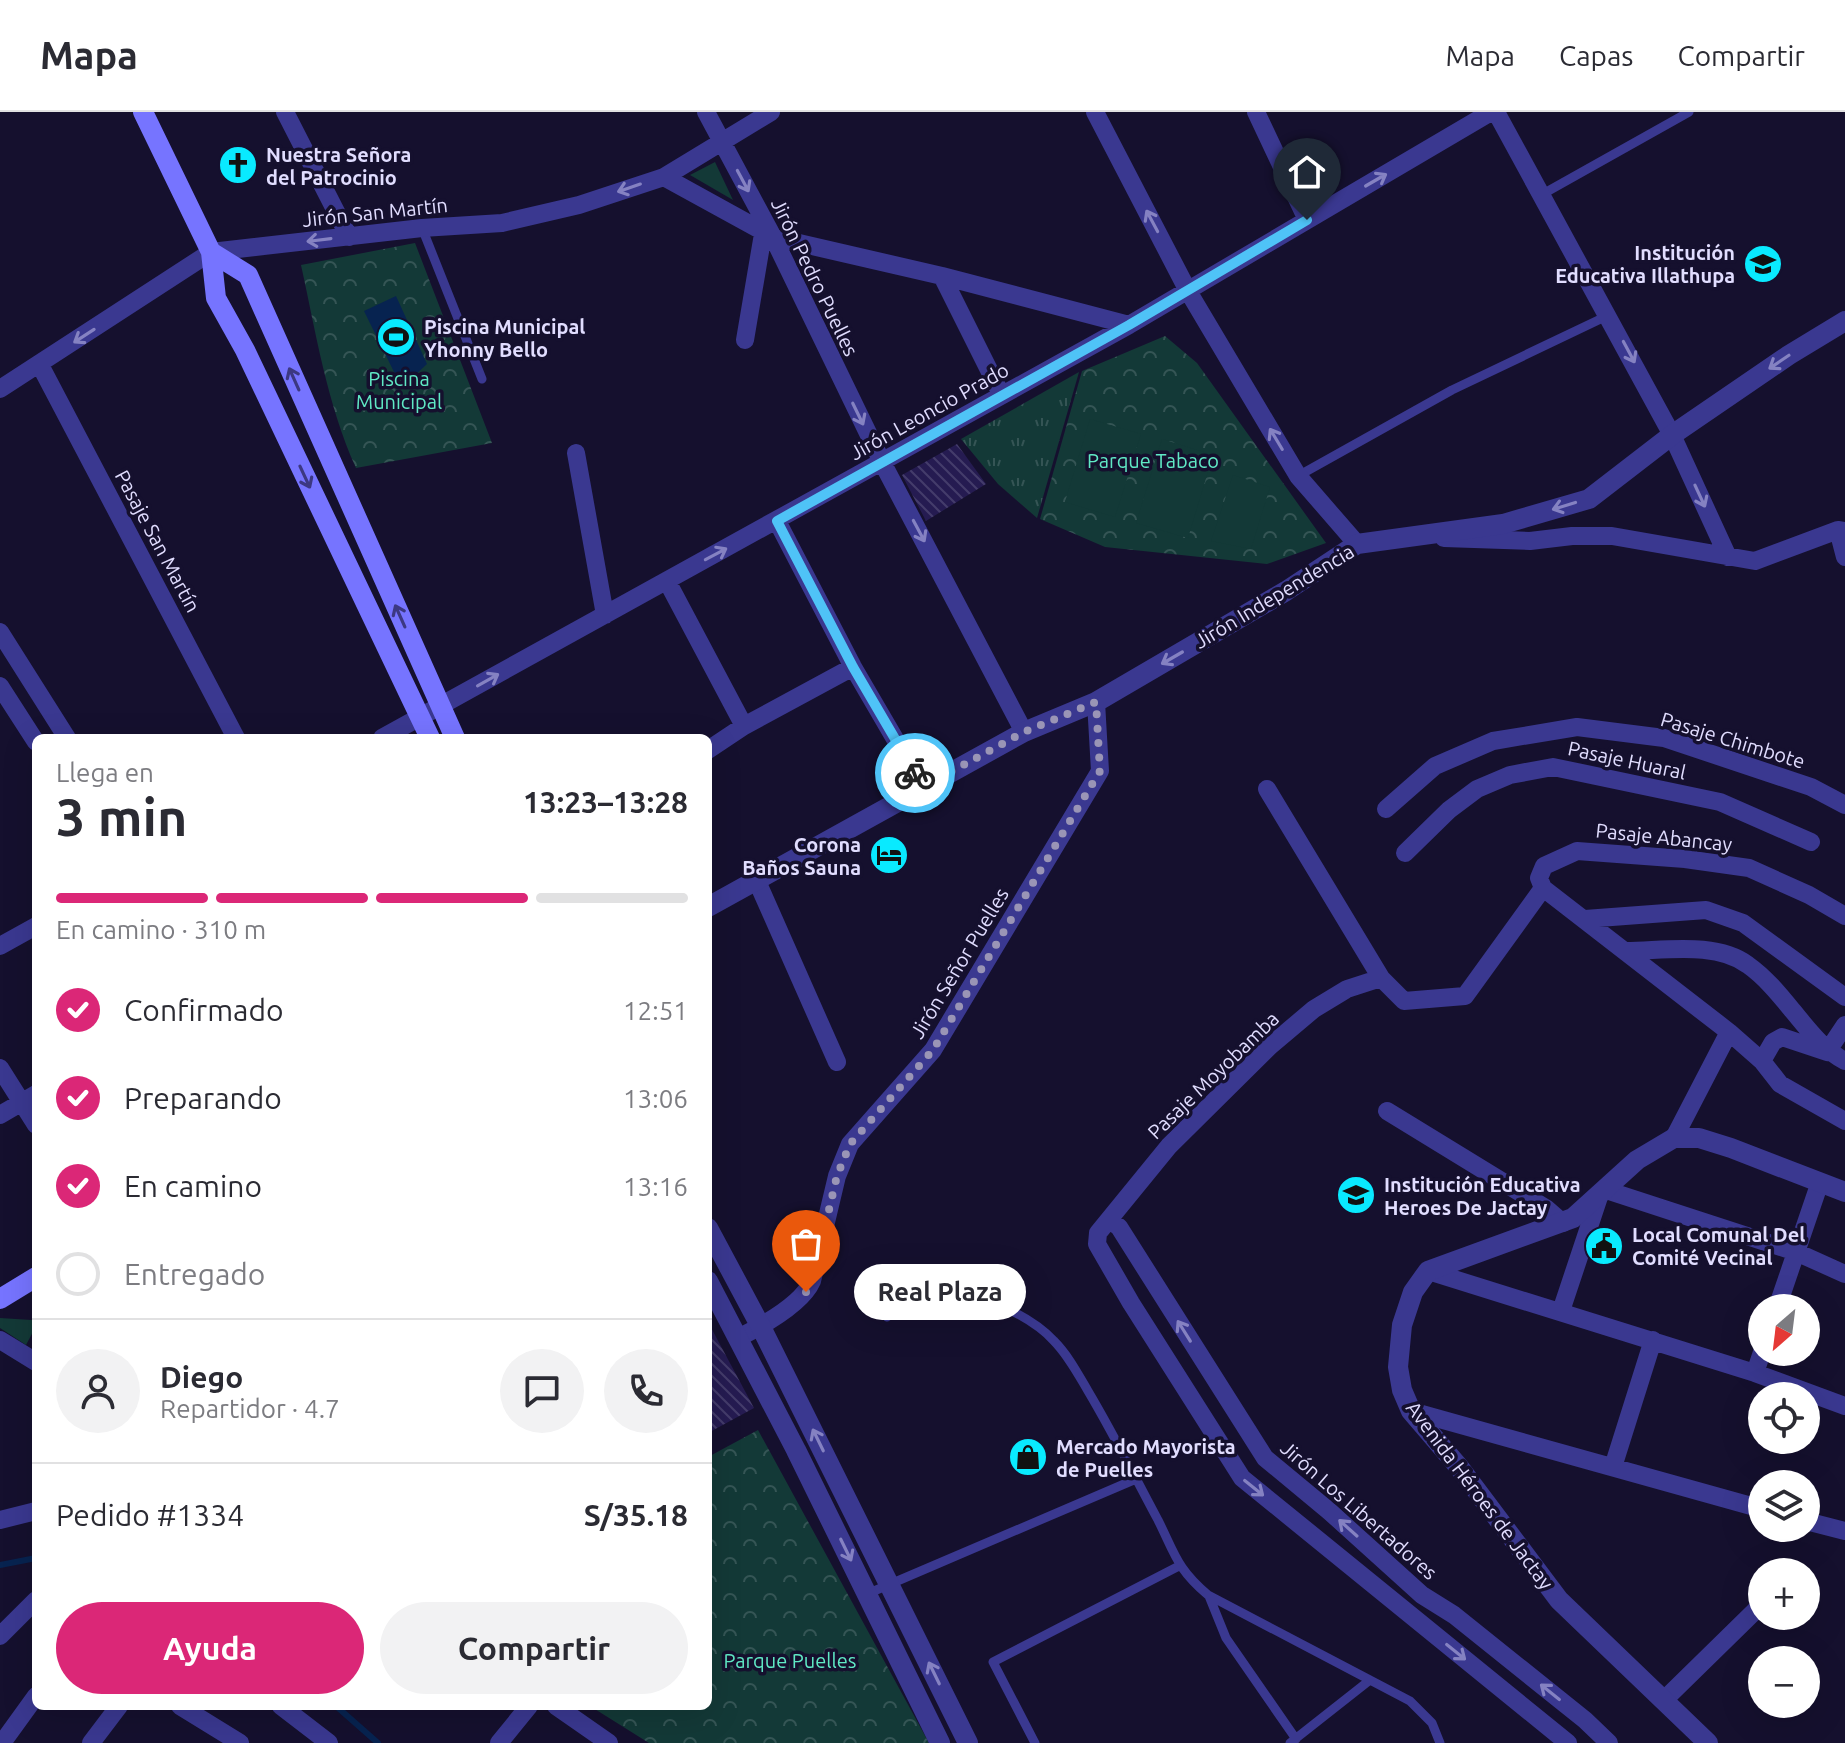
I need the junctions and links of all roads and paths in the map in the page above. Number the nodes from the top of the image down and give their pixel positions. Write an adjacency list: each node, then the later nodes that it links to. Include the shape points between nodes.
1 (143, 112): 16 (main road)
2 (285, 112): 15 (street)
3 (706, 112): 9 (street, Jirón Pedro Puelles)
4 (771, 112): 9 (street, Jirón San Martín)
5 (1095, 112): 18 (street, one-way to 5)
6 (1256, 112): 12 (street)
7 (1494, 112): 11 (street); 12 (street, Jirón Leoncio Prado, one-way to 7)
8 (1689, 112): 11 (lane)
9 (721, 140): 10 (street, Jirón San Martín); 14 (street, Jirón Pedro Puelles, one-way to 14)
10 (664, 177): 13 (street, Jirón San Martín, one-way to 13, via 502,223); 14 (street)
11 (1541, 195): 19 (street)
12 (1307, 220): 18 (street, Jirón Leoncio Prado)
13 (422, 228): 15 (street, Jirón San Martín); 24 (lane)
14 (768, 235): 17 (street); 22 (street); 29 (street, Jirón Pedro Puelles, one-way to 29)
15 (349, 237): 16 (street, Jirón San Martín, one-way to 16)
16 (211, 252): 23 (street, Jirón San Martín, one-way to 23); 45 (main road, one-way to 16, via 248,275); 46 (main road, one-way to 46, via 216,298)
17 (942, 276): 21 (street); 26 (street)
18 (1188, 291): 21 (street, Jirón Leoncio Prado); 30 (street, one-way to 18)
19 (1609, 315): 27 (street, one-way to 27); 30 (lane, via 1452,390)
20 (1845, 321): 27 (street, Jirón Independencia, one-way to 27)
21 (1129, 325): 26 (street, Jirón Leoncio Prado)
22 (745, 340)
23 (40, 365): 25 (street, Jirón San Martín); 50 (street, Pasaje San Martín)
24 (482, 379)
25 (0, 389)
26 (1001, 394): 29 (street, Jirón Leoncio Prado)
27 (1672, 435): 33 (street, Jirón Independencia, one-way to 33, via 1589,499 1503,524); 35 (street, one-way to 35)
28 (576, 453): 38 (street)
29 (882, 462): 31 (street, Jirón Leoncio Prado); 48 (street, Jirón Pedro Puelles, one-way to 48)
30 (1298, 476): 34 (street)
31 (777, 521): 37 (street, Jirón Leoncio Prado, one-way to 31); 41 (street)
32 (1841, 530): 35 (street, via 1755,561); 36 (street)
33 (1417, 537): 34 (street, Jirón Independencia); 35 (street, via 1530,541 1612,536)
34 (1357, 544): 44 (street, Jirón Independencia, one-way to 44)
35 (1728, 557)
36 (1845, 557)
37 (667, 581): 38 (street, Jirón Leoncio Prado); 47 (street)
38 (605, 615): 45 (street, Jirón Leoncio Prado, one-way to 38)
39 (0, 632): 40 (street)
40 (17, 661): 42 (street); 49 (street)
41 (853, 667): 47 (street); 56 (street)
42 (0, 670)
43 (0, 686): 54 (street)
44 (1096, 702): 48 (street, Jirón Independencia); 99 (street, Jirón Señor Puelles, via 1100,771 933,1050 850,1144 806,1292)
45 (440, 707): 46 (street, Jirón Leoncio Prado); 53 (main road)
46 (420, 718): 51 (street, Jirón Leoncio Prado); 52 (main road)
47 (744, 726): 55 (street)
48 (1024, 732): 56 (street, Jirón Independencia)
49 (64, 734)
50 (234, 734)
51 (390, 734)
52 (428, 734)
53 (453, 734)
54 (32, 736)
55 (712, 747)
56 (923, 787): 62 (street, Jirón Independencia)
57 (1267, 789): 70 (street)
58 (1845, 805): 59 (street, Pasaje Chimbote, via 1811,787 1664,738 1577,727 1479,747 1435,766)
59 (1386, 809)
60 (1811, 842): 61 (street, Pasaje Huaral, via 1720,802 1553,767 1510,775 1477,789)
61 (1405, 853)
62 (756, 879): 64 (street, Jirón Independencia); 77 (street)
63 (1543, 888): 65 (street, Pasaje Abancay, via 1539,878 1544,866 1577,851 1685,859 1749,868); 66 (street); 70 (street, Pasaje Abancay, via 1465,996 1404,1001)
64 (712, 900)
65 (1845, 916)
66 (1585, 919): 69 (street); 71 (street, via 1706,910 1743,923)
67 (32, 928): 68 (street)
68 (0, 946)
69 (1626, 951): 73 (street); 74 (street, via 1704,950 1747,964)
70 (1381, 978): 88 (street, Pasaje Moyobamba, via 1347,989 1314,1009 1270,1046 1169,1146)
71 (1845, 997)
72 (1845, 1025): 74 (street)
73 (1729, 1032): 75 (street); 83 (street)
74 (1827, 1052): 75 (street, via 1782,1037); 76 (street)
75 (1762, 1061): 82 (street, via 1780,1084)
76 (1845, 1061)
77 (837, 1062)
78 (0, 1068): 79 (street)
79 (30, 1098): 81 (street)
80 (1387, 1111): 87 (street)
81 (0, 1115)
82 (1845, 1121)
83 (1674, 1138): 84 (street, via 1699,1138); 86 (street, via 1637,1160)
84 (1820, 1182): 85 (street); 90 (street)
85 (1845, 1192)
86 (1603, 1194): 87 (street); 90 (street); 97 (street)
87 (1563, 1223): 91 (street)
88 (1103, 1227): 141 (street, one-way to 141, via 1097,1244 1242,1478); 142 (street, Jirón Los Libertadores, one-way to 88, via 1466,1624 1422,1595 1265,1458 1119,1227)
89 (712, 1235): 99 (street)
90 (1796, 1252): 92 (street); 95 (street)
91 (1428, 1271): 97 (street); 107 (street, Avenida Héroes de Jactay, via 1413,1292 1402,1325 1398,1367)
92 (1845, 1274)
93 (32, 1279): 96 (main road)
94 (712, 1289): 100 (street)
95 (1782, 1294)
96 (0, 1299)
97 (1561, 1311): 102 (street)
98 (887, 1317): 109 (lane, via 910,1299 940,1288 975,1294 1032,1322 1054,1340 1077,1372)
99 (761, 1327): 100 (street, Jirón Señor Puelles); 116 (street, one-way to 99)
100 (738, 1338): 117 (street, one-way to 117)
101 (0, 1340): 103 (street)
102 (1653, 1340): 105 (street); 108 (street)
103 (32, 1360)
104 (1757, 1366): 105 (street)
105 (1755, 1373): 106 (street)
106 (1845, 1406)
107 (1411, 1411): 108 (street); 123 (street, Avenida Héroes de Jactay, via 1559,1600)
108 (1613, 1467): 110 (street)
109 (1136, 1479): 115 (lane); 116 (lane)
110 (1748, 1505)
111 (32, 1512): 112 (street)
112 (0, 1520)
113 (1820, 1524): 114 (street)
114 (1844, 1529)
115 (1179, 1566): 118 (lane); 139 (lane, via 993,1662)
116 (889, 1583): 117 (lane); 138 (street, one-way to 116)
117 (867, 1594): 137 (street)
118 (1208, 1595): 122 (lane); 130 (lane, via 1226,1638)
119 (32, 1604): 121 (street)
120 (1748, 1618): 123 (street)
121 (0, 1636)
122 (1370, 1680): 130 (lane); 140 (lane, via 1410,1701 1432,1723)
123 (1664, 1700): 143 (street, Avenida Héroes de Jactay)
124 (32, 1702): 131 (street)
125 (116, 1710): 132 (street)
126 (186, 1710): 133 (street)
127 (286, 1710): 134 (street)
128 (526, 1710): 135 (street)
129 (562, 1710): 136 (street)
130 (1293, 1741)
131 (2, 1743)
132 (91, 1743)
133 (240, 1743)
134 (329, 1743)
135 (499, 1743)
136 (609, 1743)
137 (940, 1743)
138 (968, 1743)
139 (1035, 1743)
140 (1440, 1743)
141 (1568, 1743)
142 (1609, 1743)
143 (1708, 1743)

